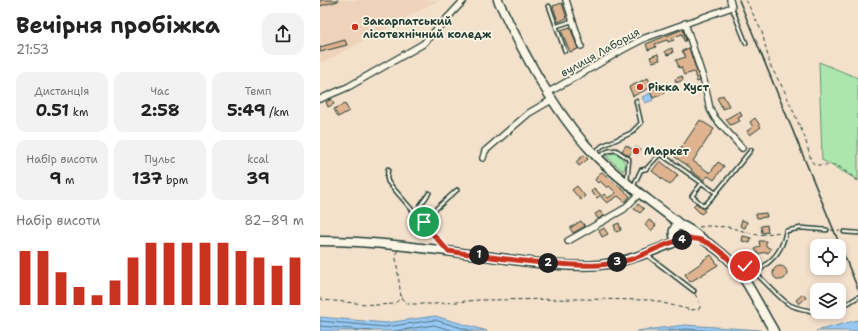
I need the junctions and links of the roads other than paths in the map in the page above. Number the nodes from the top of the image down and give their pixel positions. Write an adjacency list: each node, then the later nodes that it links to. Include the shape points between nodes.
1 (464, 0): 14 (street, via 423,44 342,90)
2 (498, 0): 13 (main road)
3 (566, 0): 7 (street)
4 (730, 0): 6 (street)
5 (549, 6): 9 (lane)
6 (732, 7): 8 (street, вулиця Лаборця); 10 (lane)
7 (572, 21): 9 (lane); 11 (street)
8 (685, 23): 13 (street, вулиця Лаборця, via 622,50); 16 (street, via 704,81 710,109)
9 (557, 26): 12 (lane)
10 (746, 43)
11 (581, 46)
12 (565, 51)
13 (551, 96): 18 (main road, via 573,129); 19 (street, вулиця Лаборця, via 485,151)
14 (320, 99)
15 (636, 101): 18 (lane, via 641,123 631,133 602,146)
16 (742, 148)
17 (751, 150): 26 (lane)
18 (595, 155): 22 (main road); 22 (lane, via 616,150 629,159)
19 (483, 158)
20 (388, 169): 27 (lane, via 388,182)
21 (702, 183): 22 (lane, via 666,157 659,155 646,170 641,170); 26 (lane); 26 (lane, via 692,196 704,206)
22 (630, 185): 25 (main road)
23 (457, 190): 28 (lane, via 428,216)
24 (429, 193): 27 (lane)
25 (640, 193): 29 (main road, via 674,219); 36 (street, via 624,209)
26 (716, 193)
27 (416, 214): 28 (lane)
28 (424, 224): 38 (lane)
29 (679, 228): 33 (main road, via 674,236); 33 (main road, via 687,230 687,235); 34 (main road); 37 (main road)
30 (827, 230): 41 (lane, via 806,228 786,231 778,252)
31 (844, 232): 32 (lane)
32 (858, 233)
33 (681, 240): 34 (main road); 37 (main road)
34 (704, 240): 40 (main road)
35 (320, 241): 38 (main road, via 397,245)
36 (568, 241)
37 (661, 247): 39 (main road)
38 (448, 251): 39 (main road, via 539,263 580,265 615,263)
39 (646, 254): 42 (lane)
40 (735, 266): 41 (lane, via 742,264); 46 (main road)
41 (756, 273): 45 (lane, via 787,303)
42 (694, 292)
43 (858, 297): 44 (lane)
44 (846, 303)
45 (810, 311)
46 (774, 331)

